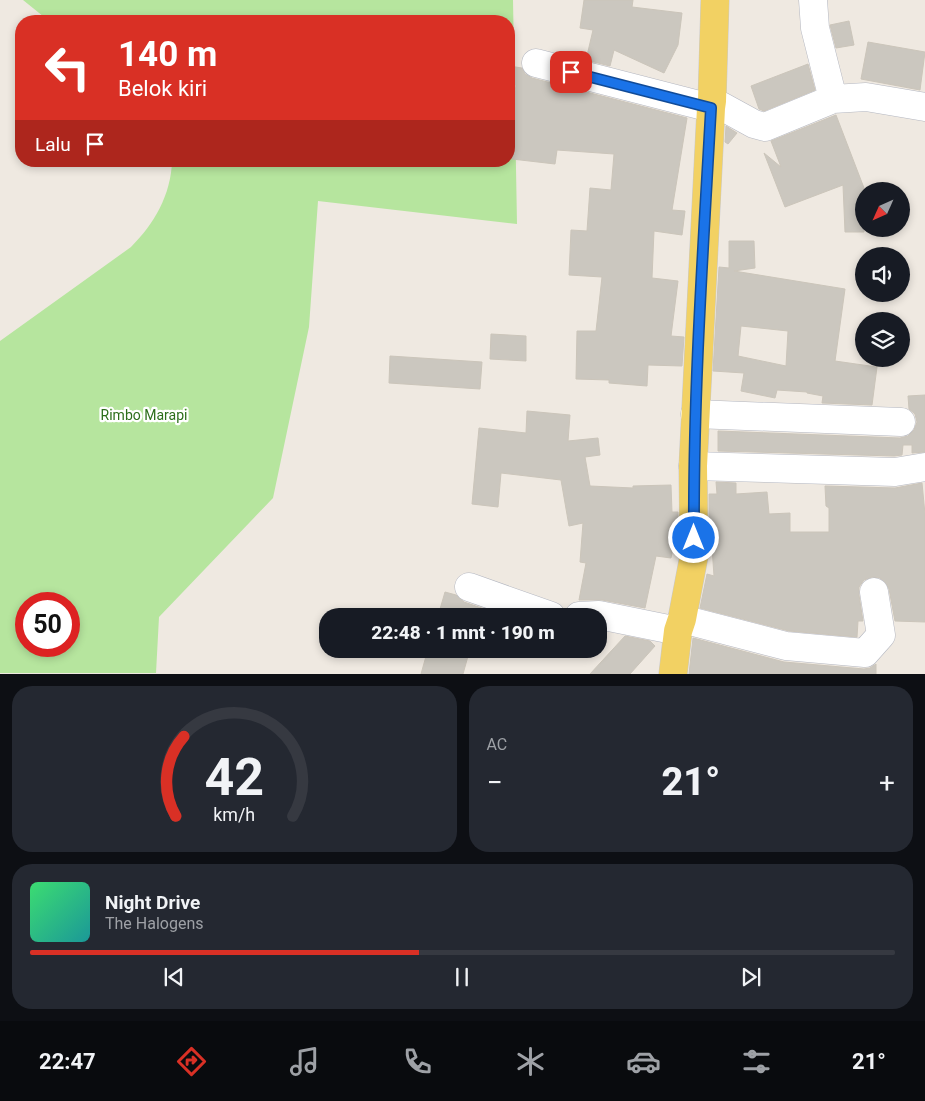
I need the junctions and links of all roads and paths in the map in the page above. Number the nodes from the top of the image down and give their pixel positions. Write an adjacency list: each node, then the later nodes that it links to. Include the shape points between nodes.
1 (715, 0): 5 (main road)
2 (813, 0): 4 (street, via 815,28)
3 (536, 63): 5 (street)
4 (833, 99): 5 (street, via 766,127); 6 (street, via 866,97)
5 (712, 105): 7 (main road)
6 (925, 107)
7 (695, 414): 8 (street); 9 (main road)
8 (901, 422)
9 (693, 466): 10 (street, via 895,472); 15 (main road, via 694,556)
10 (925, 467)
11 (469, 587): 13 (street)
12 (874, 592): 15 (street, via 881,635 864,653 786,646)
13 (528, 608)
14 (607, 616): 15 (street)
15 (680, 625): 16 (main road)
16 (673, 674)

